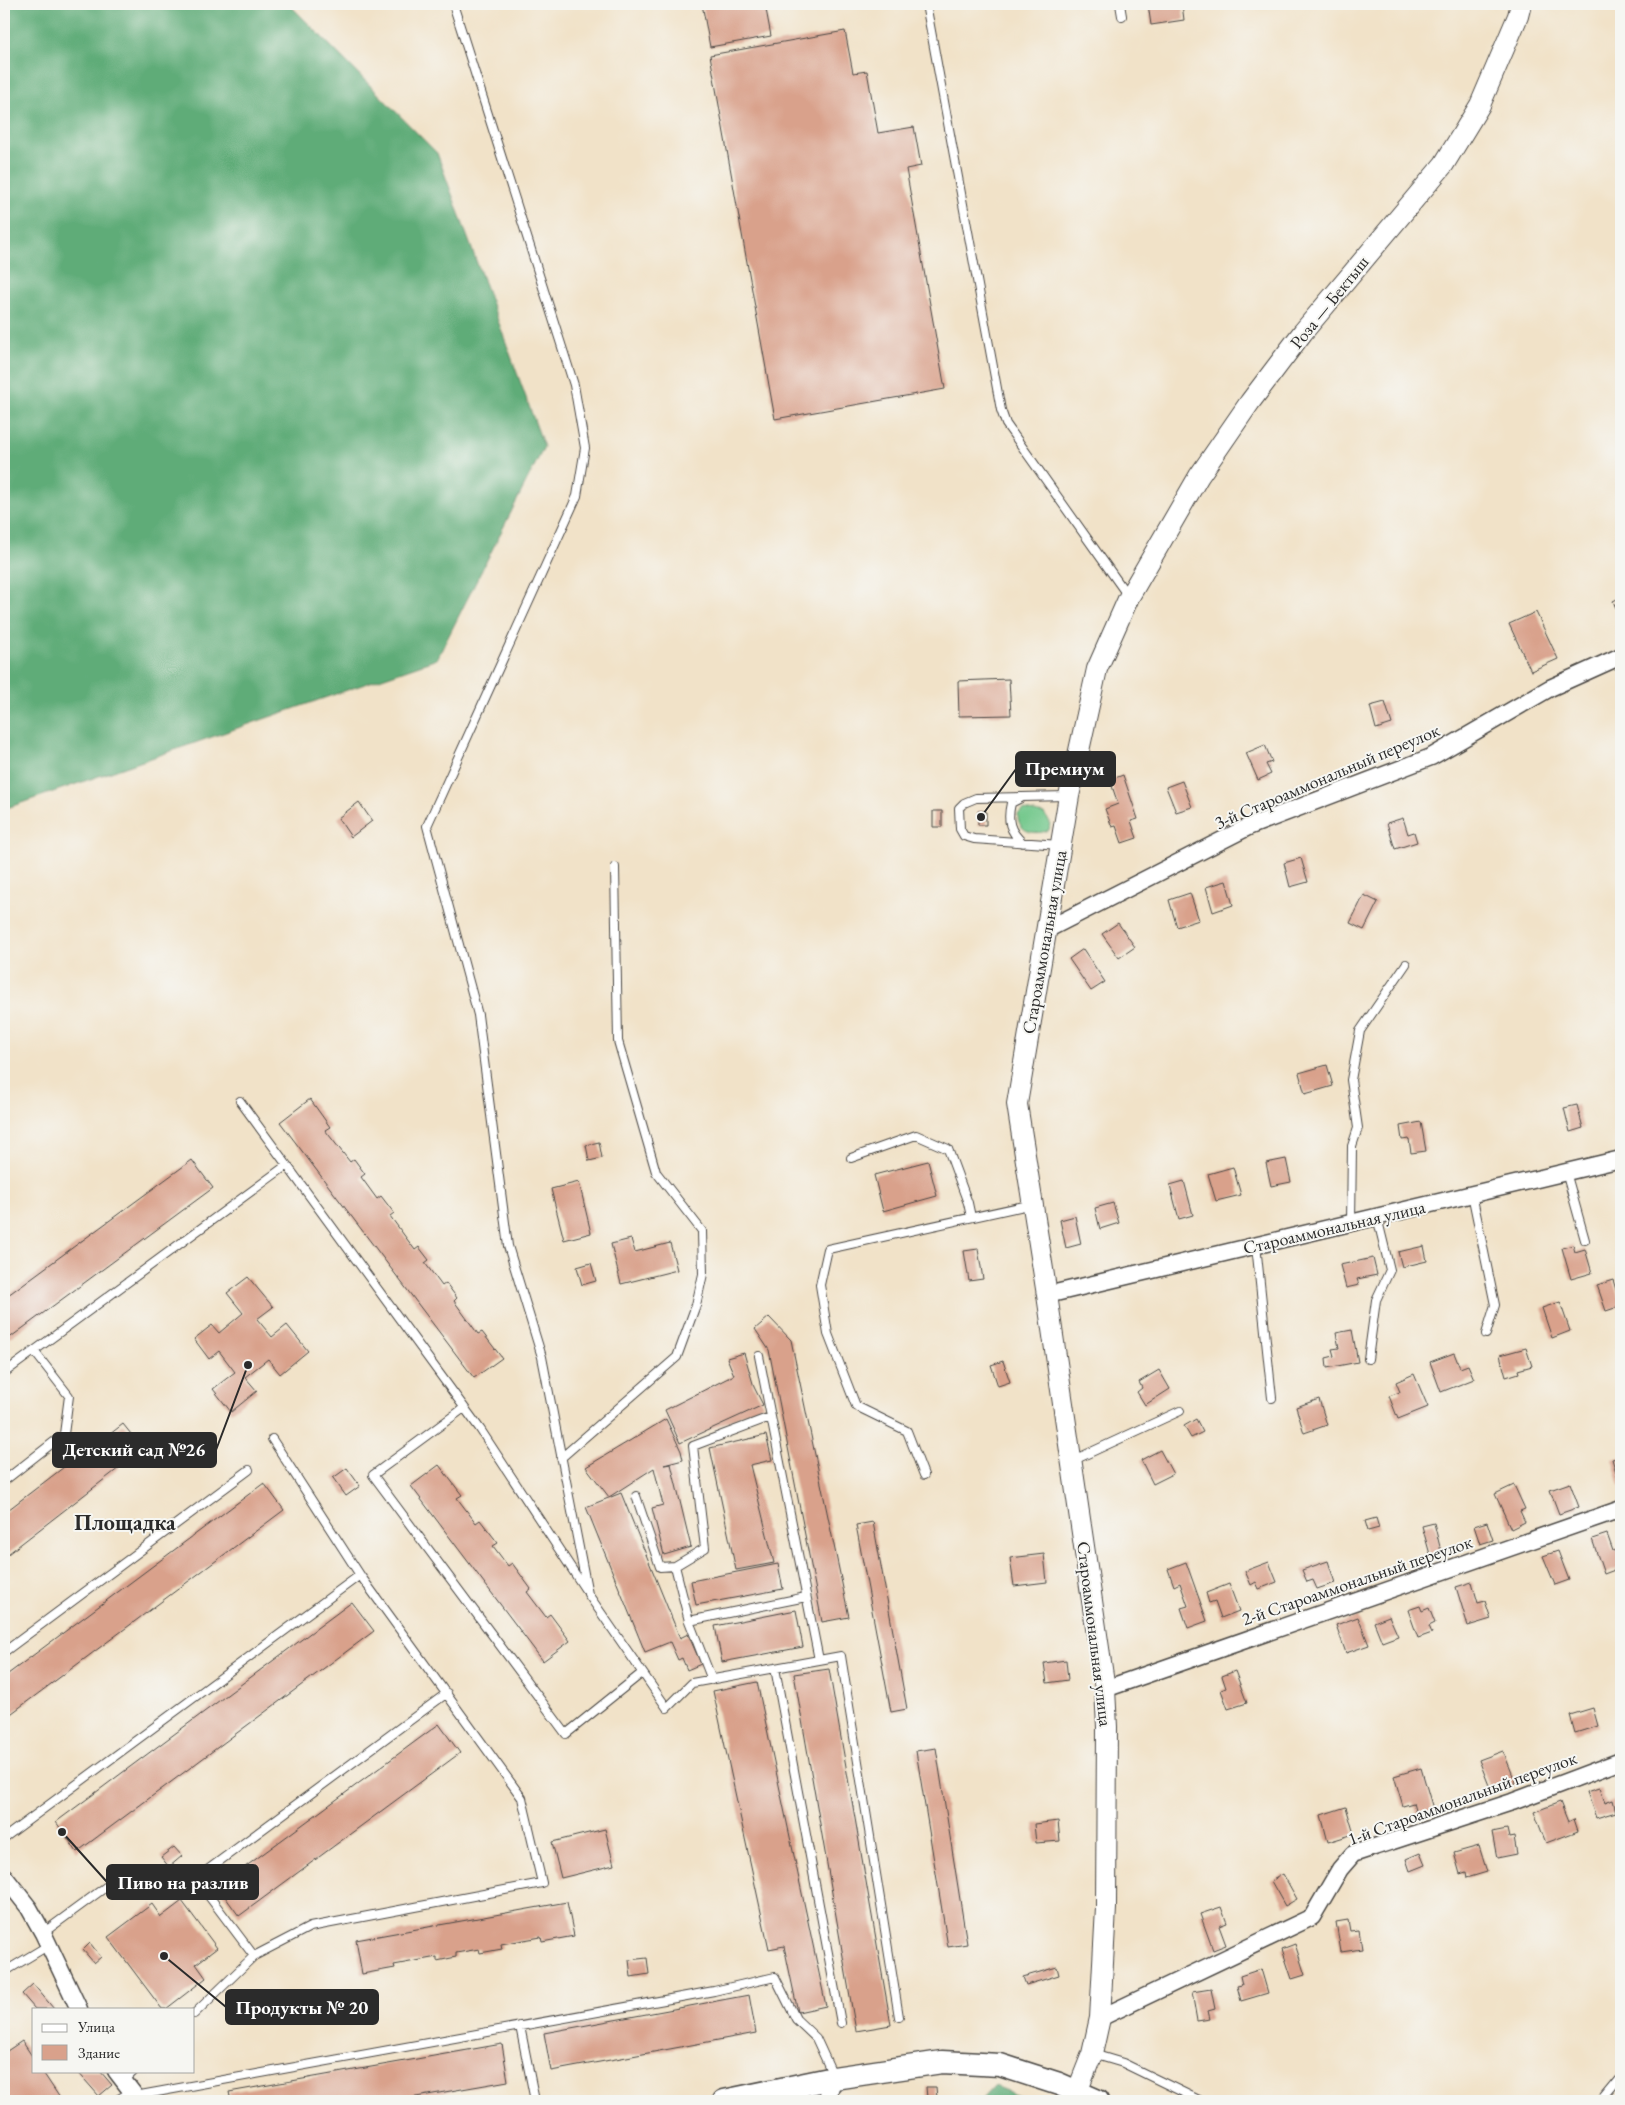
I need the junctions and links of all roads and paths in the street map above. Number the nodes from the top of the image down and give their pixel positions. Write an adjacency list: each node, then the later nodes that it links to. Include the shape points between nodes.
1 (453, 4): 38 (lane, via 574,385 585,448 577,496 427,826 478,1015 508,1246 542,1358)
2 (926, 4): 6 (lane, via 1001,410 1006,424)
3 (1120, 4): 5 (lane)
4 (1521, 4): 6 (street, Роза — Бектыш, via 1480,105 1444,164 1303,332 1250,402 1199,476)
5 (1122, 16)
6 (1129, 597): 8 (street, Староаммональная улица, via 1097,669)
7 (1621, 656): 13 (street, 3-й Староаммональный переулок, via 1550,688 1431,757 1248,827)
8 (1069, 796): 9 (lane); 11 (street, Староаммональная улица)
9 (1023, 797): 10 (lane, via 1012,803 1008,814 1010,828); 10 (lane, via 976,798 959,808 959,819 964,836)
10 (1024, 843): 11 (lane)
11 (1060, 846): 13 (street, Староаммональная улица)
12 (615, 867): 38 (lane, via 618,1040 656,1172 702,1231 704,1274 677,1357)
13 (1046, 930): 21 (street, Староаммональная улица, via 1017,1104)
14 (1406, 964): 24 (lane, via 1360,1031 1351,1080 1358,1128 1352,1146)
15 (240, 1101): 18 (lane)
16 (851, 1158): 22 (lane, via 916,1135 948,1149)
17 (1621, 1159): 19 (street, Староаммональная улица)
18 (287, 1166): 29 (lane); 34 (lane)
19 (1566, 1172): 20 (street, Староаммональная улица); 25 (lane)
20 (1472, 1194): 23 (street, Староаммональная улица); 28 (lane, via 1496,1305)
21 (1033, 1204): 22 (lane); 27 (street, Староаммональная улица)
22 (971, 1217): 41 (lane, via 828,1249 820,1284 828,1334 856,1406 908,1431)
23 (1377, 1217): 24 (street, Староаммональная улица); 31 (lane, via 1390,1270 1376,1300)
24 (1351, 1223): 26 (street, Староаммональная улица)
25 (1585, 1240)
26 (1256, 1245): 27 (street, Староаммональная улица); 33 (lane)
27 (1047, 1294): 39 (street, Староаммональная улица)
28 (1486, 1334)
29 (34, 1351): 32 (lane); 42 (lane, via 69,1396 64,1434)
30 (759, 1356): 36 (lane)
31 (1368, 1359)
32 (4, 1373)
33 (1272, 1398)
34 (464, 1408): 47 (lane); 53 (lane, via 373,1475 566,1734)
35 (1180, 1411): 39 (lane)
36 (770, 1417): 45 (lane, via 694,1446 705,1548); 48 (lane)
37 (272, 1439): 46 (lane)
38 (562, 1458): 47 (lane)
39 (1072, 1461): 55 (street, Староаммональная улица)
40 (249, 1470): 50 (lane)
41 (924, 1475)
42 (4, 1481)
43 (636, 1496): 45 (lane, via 660,1567)
44 (1621, 1509): 55 (street, 2-й Староаммональный переулок)
45 (675, 1566): 49 (lane)
46 (360, 1575): 56 (lane); 58 (lane)
47 (588, 1594): 53 (lane)
48 (806, 1597): 49 (lane); 51 (lane)
49 (690, 1621): 54 (lane)
50 (4, 1652)
51 (819, 1660): 52 (lane); 66 (lane, via 841,1656)
52 (775, 1668): 54 (lane); 68 (lane)
53 (642, 1673): 54 (lane, via 667,1708 692,1683)
54 (712, 1680)
55 (1105, 1689): 67 (street, Староаммональная улица, via 1106,1908)
56 (447, 1693): 60 (lane); 62 (lane, via 522,1798 542,1882 310,1927)
57 (1621, 1761): 67 (street, 1-й Староаммональный переулок, via 1512,1802 1353,1854 1340,1869 1312,1917)
58 (4, 1838)
59 (4, 1876): 61 (street, via 29,1908)
60 (196, 1879): 61 (lane, via 183,1888 107,1886); 62 (lane)
61 (46, 1939): 63 (lane); 64 (street)
62 (254, 1956): 65 (lane)
63 (4, 1972)
64 (79, 2008)
65 (195, 2013)
66 (898, 2017)
67 (1100, 2018): 70 (street, Староаммональная улица)
68 (841, 2023)
69 (520, 2026): 71 (lane, via 775,1977 796,2019 816,2038); 73 (lane); 76 (lane)
70 (1092, 2054): 74 (street, Староаммональная улица); 80 (lane, via 1123,2063)
71 (834, 2078): 74 (main road, via 942,2062 1000,2065); 77 (main road); 78 (street)
72 (1621, 2078): 81 (lane)
73 (130, 2085): 75 (lane)
74 (1078, 2092): 79 (main road)
75 (115, 2101)
76 (535, 2101)
77 (724, 2101)
78 (826, 2101)
79 (1098, 2101)
80 (1201, 2101)
81 (1602, 2101)

